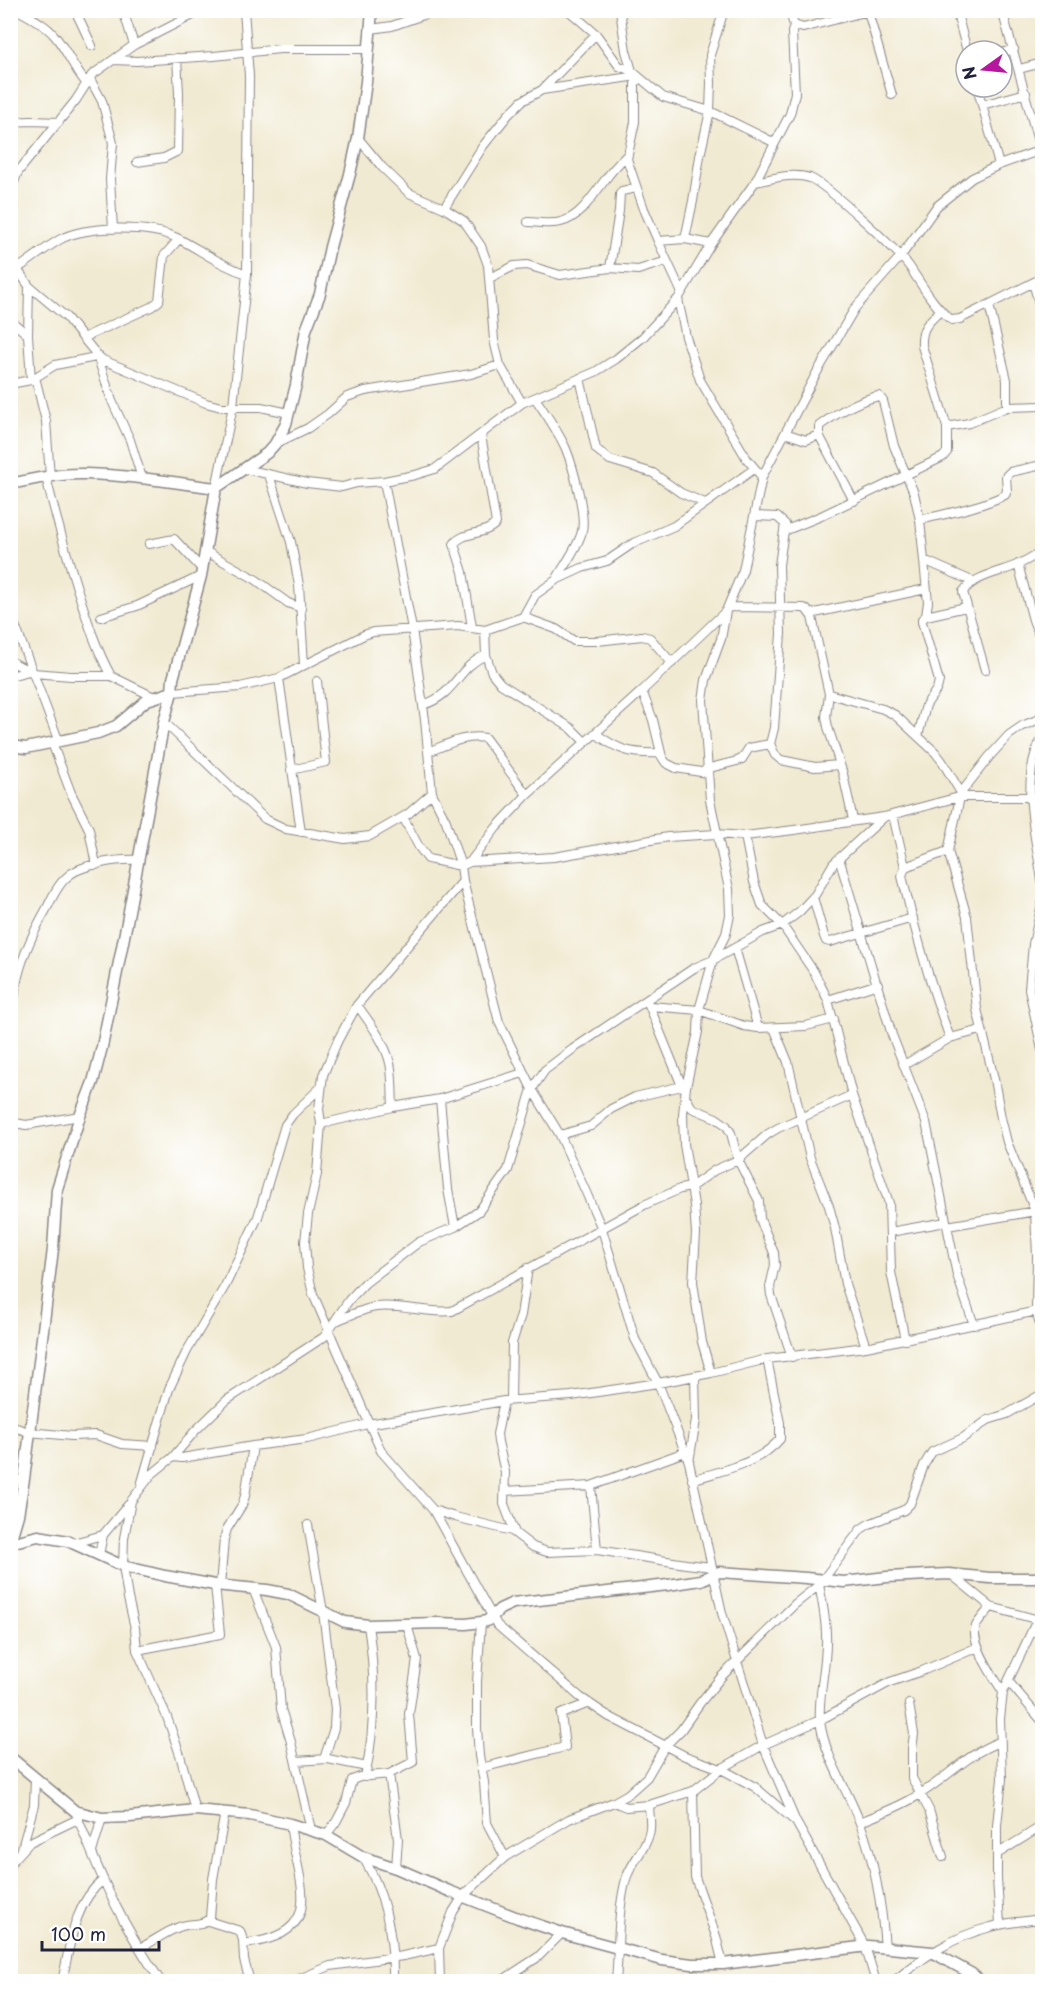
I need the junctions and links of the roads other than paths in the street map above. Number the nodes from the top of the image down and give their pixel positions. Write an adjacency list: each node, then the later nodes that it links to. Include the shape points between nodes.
1 (75, 10): 20 (street)
2 (123, 10): 21 (street)
3 (197, 10): 21 (street)
4 (244, 10): 24 (street)
5 (372, 10): 16 (street)
6 (437, 10): 16 (street)
7 (568, 10): 17 (street)
8 (620, 10): 29 (street, via 626,51)
9 (724, 10): 36 (street, via 710,55)
10 (789, 10): 15 (street)
11 (956, 10): 18 (street)
12 (1002, 10): 19 (street)
13 (21, 11): 30 (street, via 53,33 75,70)
14 (870, 11): 15 (street, via 816,26); 33 (street)
15 (795, 25): 40 (street, via 795,93 790,114)
16 (371, 29): 22 (street)
17 (596, 34): 29 (street, via 619,66); 31 (street)
18 (964, 39)
19 (1011, 39)
20 (92, 45)
21 (134, 45): 26 (street)
22 (368, 49): 24 (street, via 280,49); 39 (street)
23 (1014, 50): 28 (street)
24 (248, 54): 25 (street); 60 (street)
25 (177, 58): 26 (street); 43 (street, via 177,151 164,158)
26 (114, 60): 30 (street)
27 (1042, 63): 28 (street)
28 (1019, 69): 32 (street)
29 (636, 75): 31 (street); 36 (street, via 663,97); 42 (street, via 635,122)
30 (89, 81): 38 (street); 51 (street, via 102,101 114,142 110,179)
31 (542, 90): 49 (street, via 508,115 483,146)
32 (1026, 93): 35 (street); 41 (street)
33 (892, 95)
34 (980, 99): 35 (street)
35 (982, 105): 44 (street)
36 (710, 111): 40 (street); 53 (street)
37 (10, 122): 38 (street)
38 (59, 122): 45 (street)
39 (358, 138): 49 (street, via 409,193); 82 (street, via 320,294 306,330)
40 (775, 143): 46 (street)
41 (1042, 153): 44 (street)
42 (627, 154): 47 (street); 50 (street, via 573,217 551,224)
43 (137, 162)
44 (999, 165): 56 (street, via 972,178 937,206)
45 (14, 172): 48 (street)
46 (755, 182): 55 (street); 56 (street, via 796,176 811,178)
47 (636, 188): 54 (street); 59 (street, via 620,194)
48 (10, 192)
49 (444, 208): 61 (street, via 464,221 481,246)
50 (528, 222)
51 (112, 229): 52 (street, via 149,229); 58 (street, via 60,239)
52 (179, 239): 60 (street); 71 (street, via 164,256 159,301)
53 (685, 239): 54 (street); 55 (street)
54 (658, 241): 57 (street)
55 (711, 244): 65 (street)
56 (901, 256): 67 (street); 84 (street, via 855,308)
57 (667, 261): 59 (street, via 638,270); 65 (street)
58 (14, 267): 64 (street)
59 (610, 268): 61 (street, via 560,275 527,265 514,266)
60 (247, 274): 79 (street)
61 (490, 278): 73 (street, via 494,340)
62 (1042, 278): 63 (street)
63 (1033, 283): 66 (street); 68 (street)
64 (29, 286): 70 (street); 71 (street, via 66,317)
65 (680, 295): 75 (street, via 643,337 616,359); 90 (street, via 686,337 700,380)
66 (988, 305): 67 (street, via 952,320); 81 (street, via 1007,380)
67 (941, 310): 83 (street, via 925,325 921,336)
68 (1042, 313)
69 (10, 320): 70 (street)
70 (28, 335): 74 (street)
71 (83, 338): 72 (street)
72 (96, 356): 74 (street, via 55,364); 79 (street, via 206,403); 95 (street)
73 (500, 364): 78 (street); 87 (street, via 471,374 346,397 308,428)
74 (33, 378): 76 (street); 93 (street, via 46,421)
75 (580, 378): 77 (street); 100 (street, via 596,449 610,460 653,473 681,493)
76 (10, 384)
77 (535, 398): 78 (street); 110 (street, via 567,451 582,514 579,540)
78 (522, 403): 85 (street)
79 (233, 406): 82 (street); 98 (street)
80 (1042, 406): 81 (street)
81 (1007, 407): 83 (street, via 969,423)
82 (289, 413): 87 (street)
83 (947, 427): 91 (street, via 948,452)
84 (785, 433): 86 (street, via 806,440); 94 (street)
85 (481, 435): 96 (street, via 435,469); 122 (street, via 496,523 491,529 457,539 453,544)
86 (819, 435): 91 (street, via 819,426 826,421 879,396 894,446); 99 (street)
87 (275, 444): 89 (street)
88 (1042, 465): 102 (street, via 1010,472 1006,477 1007,491 998,499)
89 (245, 469): 92 (street); 98 (street)
90 (754, 469): 94 (street); 100 (street)
91 (908, 474): 99 (street); 102 (street)
92 (269, 475): 96 (street, via 334,487); 114 (street, via 291,542)
93 (48, 477): 95 (street, via 82,474); 97 (street); 133 (street, via 57,522 83,607)
94 (762, 477): 101 (street)
95 (142, 478): 98 (street)
96 (384, 481): 123 (street)
97 (10, 484)
98 (216, 488): 105 (street)
99 (854, 501): 103 (street)
100 (705, 503): 110 (street, via 674,526 632,544 607,561)
101 (755, 516): 103 (street, via 777,517 785,524); 116 (street, via 743,570)
102 (920, 520): 107 (street)
103 (784, 531): 115 (street, via 779,565)
104 (149, 544): 109 (street, via 174,539)
105 (206, 551): 109 (street); 114 (street)
106 (1042, 551): 108 (street)
107 (924, 560): 111 (street); 112 (street)
108 (1018, 564): 111 (street); 125 (street)
109 (201, 573): 121 (street, via 148,601); 137 (street)
110 (556, 580): 119 (street, via 535,596)
111 (975, 582): 113 (street, via 963,592)
112 (926, 589): 118 (street); 120 (street)
113 (966, 607): 120 (street); 130 (street)
114 (301, 608): 129 (street)
115 (781, 608): 116 (street); 118 (street, via 804,608); 148 (street)
116 (727, 609): 128 (street); 154 (street, via 703,700)
117 (10, 612): 131 (street)
118 (810, 614): 138 (street)
119 (523, 616): 124 (street); 128 (street, via 574,641 651,638)
120 (926, 616): 144 (street, via 922,622 939,681 926,705)
121 (101, 617)
122 (472, 627): 123 (street); 124 (street)
123 (412, 629): 129 (street, via 364,635); 140 (street)
124 (485, 630): 126 (street)
125 (1042, 643)
126 (486, 655): 140 (street, via 466,667 445,694); 146 (street, via 501,684 571,728)
127 (10, 661): 131 (street)
128 (672, 663): 136 (street)
129 (304, 665): 134 (street)
130 (985, 670)
131 (31, 672): 132 (street); 133 (street); 147 (street)
132 (10, 676)
133 (111, 676): 139 (street)
134 (279, 678): 137 (street, via 240,687); 153 (street)
135 (317, 681): 153 (street, via 326,762)
136 (642, 691): 143 (street); 151 (street)
137 (172, 692): 139 (street); 142 (street)
138 (828, 694): 144 (street, via 883,709); 152 (street, via 826,717)
139 (154, 697): 147 (street, via 116,726)
140 (423, 705): 150 (street)
141 (1042, 718): 158 (street, via 1009,735)
142 (164, 722): 165 (street, via 265,819); 170 (street)
143 (595, 733): 146 (street); 151 (street, via 622,750)
144 (918, 736): 158 (street, via 942,760)
145 (1042, 738): 159 (street, via 1033,757)
146 (585, 742): 157 (street)
147 (55, 743): 149 (street, via 26,748); 172 (street, via 71,793 89,829)
148 (770, 744): 152 (street, via 781,760 816,767); 154 (street, via 749,748 742,759)
149 (10, 746)
150 (428, 752): 156 (street); 157 (street, via 456,740 485,738)
151 (660, 753): 154 (street, via 666,764 676,768)
152 (839, 765): 164 (street)
153 (291, 770): 165 (street)
154 (707, 771): 166 (street)
155 (10, 791): 162 (street, via 14,812)
156 (432, 793): 163 (street); 173 (street)
157 (527, 795): 171 (street)
158 (960, 795): 159 (street); 161 (street); 168 (street)
159 (1030, 797): 160 (street); 176 (street)
160 (1042, 797)
161 (889, 816): 164 (street); 169 (street); 174 (street)
162 (10, 817)
163 (403, 817): 165 (street, via 362,838); 173 (street, via 428,859)
164 (853, 820): 167 (street)
165 (301, 832)
166 (716, 834): 167 (street); 171 (street, via 668,837 554,857); 183 (street, via 729,889 730,915)
167 (745, 836): 180 (street, via 762,905)
168 (948, 851): 174 (street); 193 (street, via 967,916)
169 (839, 858): 177 (street); 181 (street)
170 (138, 860): 172 (street, via 121,859); 206 (street, via 102,1047)
171 (470, 862): 173 (street)
172 (96, 865): 190 (street, via 66,877 54,894 33,934 17,979)
173 (461, 866): 175 (street)
174 (905, 867): 179 (street, via 902,876)
175 (463, 881): 187 (street); 197 (street, via 499,1022)
176 (1042, 881)
177 (813, 897): 180 (street); 181 (street, via 826,941)
178 (1042, 904): 195 (street, via 1029,989)
179 (913, 918): 181 (street); 194 (street)
180 (782, 925): 182 (street); 185 (street)
181 (862, 932): 184 (street)
182 (735, 948): 183 (street); 191 (street)
183 (713, 960): 186 (street, via 694,968); 188 (street)
184 (878, 984): 185 (street); 196 (street)
185 (828, 1000): 189 (street)
186 (648, 1004): 188 (street); 199 (street, via 545,1070); 200 (street)
187 (357, 1005): 198 (street, via 338,1040); 204 (street, via 390,1061)
188 (699, 1010): 191 (street); 200 (street, via 695,1050)
189 (834, 1019): 192 (street); 201 (street)
190 (10, 1026)
191 (758, 1028): 192 (street)
192 (774, 1028): 207 (street, via 788,1062)
193 (981, 1030): 194 (street); 213 (street, via 1007,1142)
194 (950, 1038): 196 (street)
195 (1042, 1050)
196 (904, 1065): 214 (street, via 927,1122)
197 (524, 1073): 199 (street); 202 (street)
198 (321, 1087): 203 (street); 205 (street)
199 (532, 1089): 210 (street); 215 (street, via 508,1170 479,1210)
200 (684, 1090): 210 (street, via 635,1097 611,1109 591,1126); 211 (street, via 692,1108 726,1125); 212 (street, via 684,1144)
201 (852, 1095): 207 (street); 217 (street, via 889,1203)
202 (440, 1099): 204 (street); 215 (street)
203 (304, 1103): 205 (street); 236 (street, via 285,1125 258,1217 178,1370)
204 (393, 1107): 209 (street)
205 (319, 1109): 209 (street)
206 (80, 1116): 208 (street, via 26,1125); 235 (street, via 57,1189)
207 (799, 1117): 211 (street, via 768,1134); 225 (street, via 829,1206 845,1284)
208 (10, 1122)
209 (321, 1124): 222 (street, via 305,1242 313,1294)
210 (560, 1135): 216 (street)
211 (738, 1160): 212 (street); 226 (street, via 759,1201 760,1219 774,1253 771,1295)
212 (691, 1186): 216 (street); 228 (street, via 696,1233 693,1282)
213 (1039, 1210): 214 (street); 219 (street)
214 (946, 1224): 217 (street); 221 (street, via 957,1275)
215 (455, 1227): 220 (street, via 419,1242 365,1283)
216 (602, 1229): 218 (street); 230 (street, via 635,1339)
217 (890, 1232): 224 (street, via 891,1272)
218 (528, 1268): 220 (street, via 452,1311 374,1307); 232 (street, via 512,1343)
219 (1039, 1310): 221 (street); 223 (street)
220 (336, 1321): 222 (street)
221 (974, 1325): 224 (street)
222 (328, 1329): 233 (street); 239 (street, via 319,1341 227,1400)
223 (1042, 1331)
224 (905, 1340): 225 (street)
225 (866, 1347): 226 (street)
226 (792, 1357): 227 (street)
227 (767, 1359): 228 (street); 242 (street, via 780,1439 747,1462)
228 (711, 1373): 229 (street)
229 (695, 1376): 230 (street); 240 (street, via 696,1420)
230 (658, 1383): 232 (street, via 571,1396); 238 (street)
231 (1042, 1394): 260 (street, via 932,1452 910,1504 861,1529)
232 (507, 1400): 233 (street); 246 (street, via 497,1434)
233 (368, 1424): 237 (street, via 307,1439); 248 (street, via 381,1451)
234 (10, 1426): 235 (street)
235 (29, 1432): 236 (street, via 96,1434 122,1444); 241 (street)
236 (153, 1446): 245 (street)
237 (253, 1446): 239 (street); 261 (street, via 245,1496 224,1539)
238 (685, 1452): 240 (street); 244 (street)
239 (172, 1457): 245 (street)
240 (688, 1461): 242 (street)
241 (24, 1479): 243 (street); 252 (street)
242 (693, 1480): 257 (street)
243 (10, 1481)
244 (591, 1486): 246 (street); 254 (street)
245 (141, 1487): 247 (street)
246 (505, 1491): 250 (street, via 504,1504)
247 (131, 1501): 251 (street); 256 (street)
248 (433, 1510): 250 (street); 265 (street)
249 (308, 1525): 264 (street)
250 (516, 1534): 254 (street, via 547,1552)
251 (103, 1535): 253 (street); 255 (street)
252 (10, 1543): 253 (street, via 38,1536)
253 (73, 1543): 255 (street)
254 (597, 1550): 257 (street)
255 (99, 1555): 256 (street)
256 (123, 1566): 261 (street); 270 (street)
257 (712, 1570): 260 (street); 265 (street, via 701,1580 513,1603); 271 (street)
258 (949, 1574): 259 (street); 260 (street); 263 (street)
259 (1042, 1578)
260 (821, 1582): 271 (street); 276 (street, via 826,1643)
261 (217, 1586): 262 (street); 270 (street, via 220,1634)
262 (253, 1589): 264 (street, via 288,1594); 283 (street, via 276,1647 281,1709)
263 (991, 1607): 266 (street); 269 (street, via 976,1626)
264 (323, 1612): 267 (street, via 345,1622); 282 (street, via 335,1709 334,1728)
265 (486, 1620): 268 (street); 274 (street, via 497,1625); 285 (street, via 478,1661)
266 (1040, 1620): 272 (street)
267 (368, 1625): 268 (street); 284 (street, via 375,1691)
268 (407, 1625): 287 (street, via 417,1659 409,1714 414,1758)
269 (978, 1647): 273 (street); 276 (street, via 890,1682)
270 (137, 1650): 294 (street, via 167,1717)
271 (737, 1662): 279 (street); 280 (street)
272 (1009, 1682): 273 (street); 277 (street)
273 (1003, 1692): 278 (street)
274 (589, 1703): 280 (street); 285 (street, via 561,1714 565,1747)
275 (909, 1704): 291 (street, via 914,1734 911,1769)
276 (820, 1720): 279 (street); 299 (street, via 831,1761)
277 (1042, 1721)
278 (999, 1742): 291 (street, via 949,1771); 306 (street, via 1002,1779)
279 (763, 1745): 286 (street); 298 (street)
280 (665, 1746): 286 (street); 292 (street, via 647,1777)
281 (10, 1757): 289 (street)
282 (324, 1759): 283 (street); 284 (street)
283 (296, 1761): 302 (street)
284 (367, 1767): 288 (street)
285 (481, 1768): 308 (street, via 487,1823)
286 (721, 1769): 290 (street); 298 (street, via 755,1787)
287 (389, 1774): 288 (street); 311 (street, via 398,1839)
288 (364, 1777): 303 (street, via 352,1780 346,1803)
289 (35, 1778): 296 (street); 304 (street, via 34,1804)
290 (693, 1791): 293 (street); 326 (street, via 695,1877)
291 (921, 1794): 299 (street); 309 (street)
292 (614, 1802): 293 (street, via 626,1807); 308 (street, via 569,1819)
293 (649, 1806): 320 (street, via 650,1829 627,1876 622,1896)
294 (195, 1810): 295 (street); 297 (street)
295 (225, 1812): 300 (street); 315 (street)
296 (76, 1815): 297 (street); 304 (street); 305 (street)
297 (102, 1818): 305 (street)
298 (796, 1822): 319 (street)
299 (860, 1822): 323 (street, via 879,1891)
300 (290, 1824): 302 (street); 318 (street, via 303,1906 280,1935)
301 (1042, 1826): 306 (street)
302 (311, 1830): 303 (street)
303 (326, 1835): 307 (street)
304 (22, 1850): 310 (street)
305 (92, 1852): 312 (street)
306 (998, 1854): 316 (street)
307 (363, 1857): 311 (street); 325 (street, via 383,1900)
308 (505, 1857): 313 (street)
309 (943, 1857)
310 (10, 1864)
311 (396, 1868): 313 (street)
312 (103, 1880): 321 (street); 327 (street, via 81,1909)
313 (463, 1896): 317 (street); 322 (street)
314 (1042, 1919): 316 (street)
315 (208, 1921): 318 (street, via 240,1931); 321 (street, via 179,1926)
316 (1000, 1924): 324 (street)
317 (562, 1933): 320 (street); 333 (street, via 538,1957)
318 (243, 1944): 329 (street)
319 (865, 1946): 323 (street); 326 (street); 335 (street)
320 (619, 1947): 326 (street, via 662,1960); 334 (street)
321 (140, 1948): 328 (street)
322 (439, 1948): 325 (street); 332 (street)
323 (885, 1948): 324 (street)
324 (932, 1952): 336 (street); 337 (street)
325 (394, 1957): 330 (street, via 330,1966); 331 (street)
326 (723, 1964)
327 (62, 1982)
328 (161, 1982)
329 (250, 1982)
330 (292, 1982)
331 (393, 1982)
332 (440, 1982)
333 (500, 1982)
334 (616, 1982)
335 (876, 1982)
336 (893, 1982)
337 (981, 1982)

